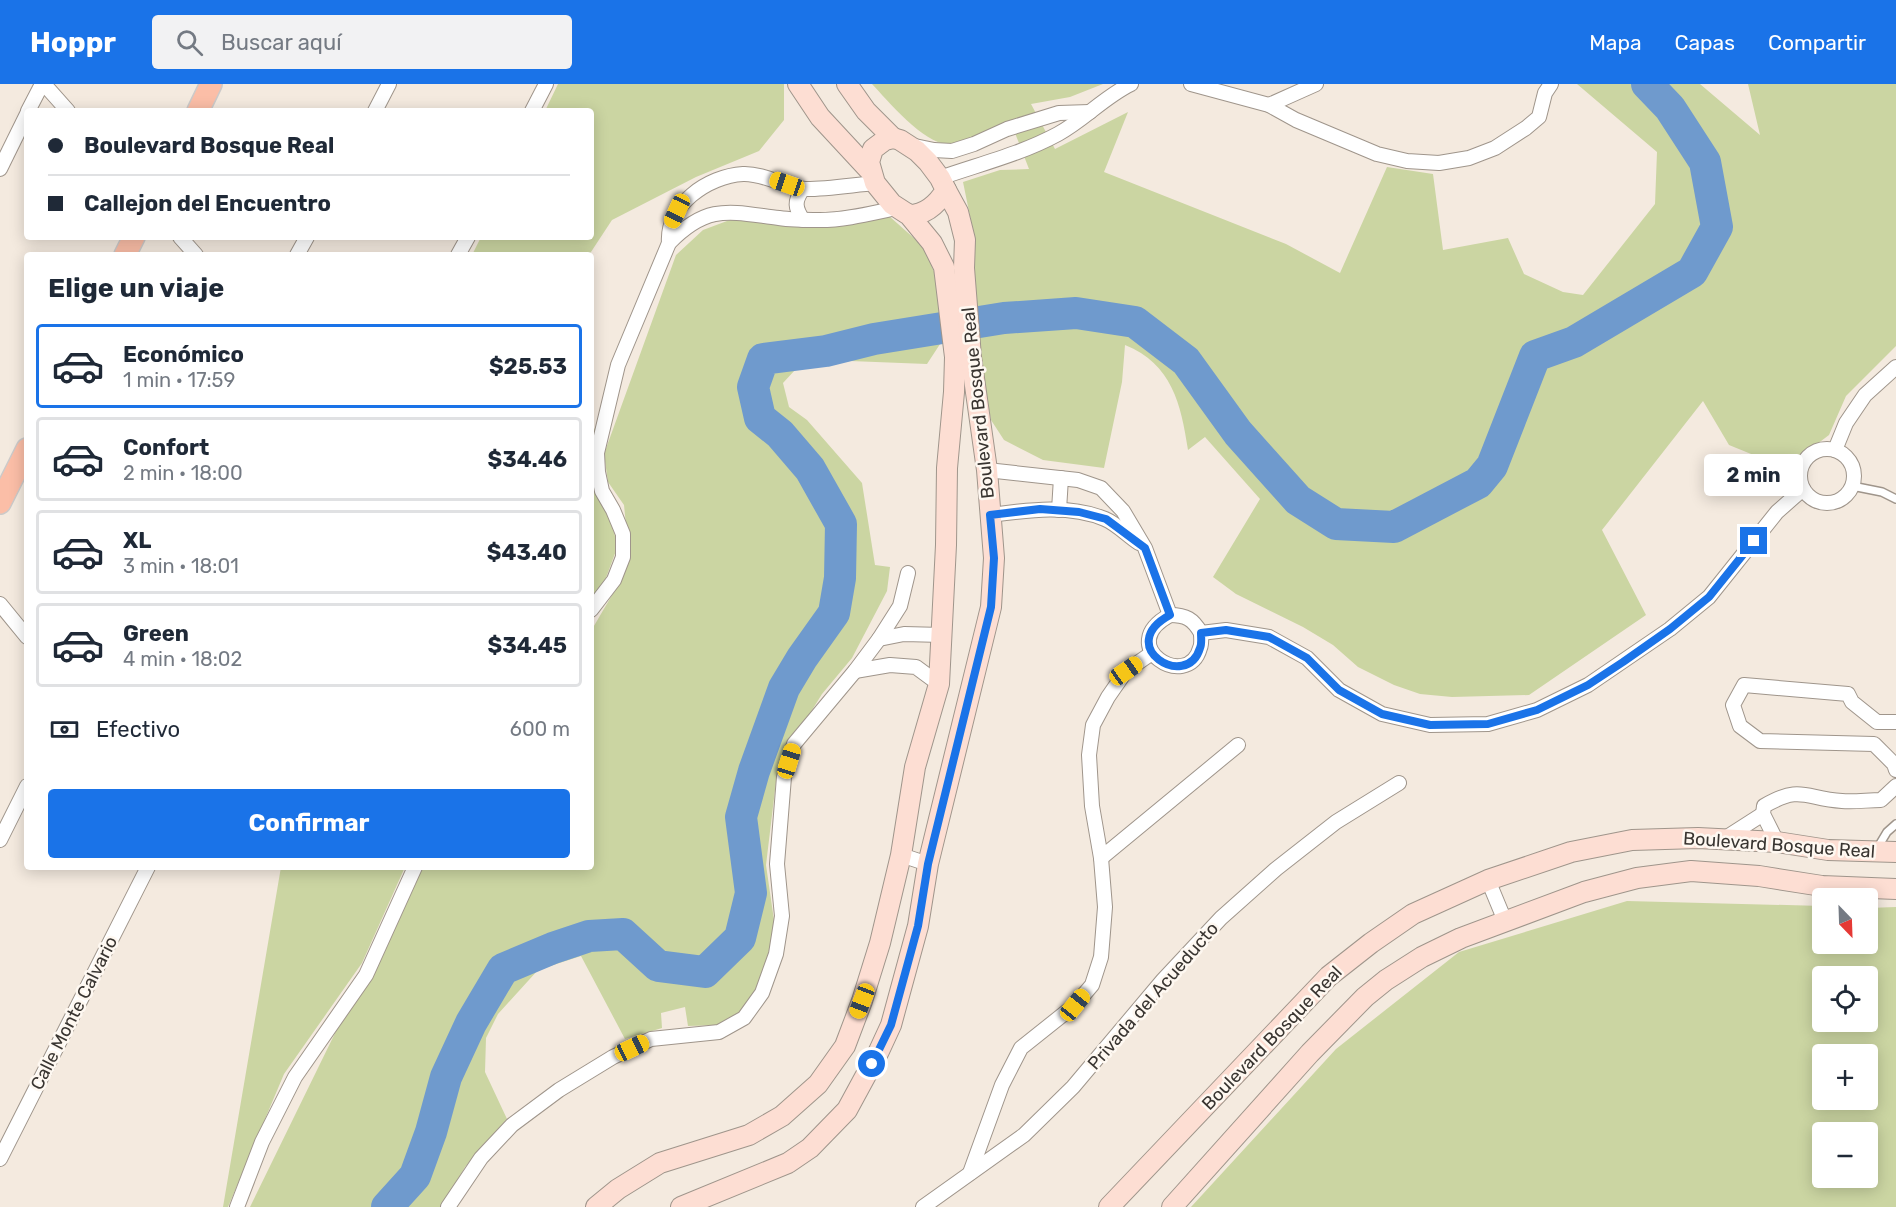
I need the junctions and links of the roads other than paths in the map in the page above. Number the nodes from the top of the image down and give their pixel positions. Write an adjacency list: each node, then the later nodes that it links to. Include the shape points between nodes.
1 (43, 84): 12 (street); 13 (street)
2 (211, 84): 14 (main road)
3 (389, 84): 15 (street)
4 (546, 84): 16 (street)
5 (798, 84): 21 (street, via 820,117)
6 (847, 84): 19 (street, via 866,111)
7 (1131, 84): 17 (street)
8 (1191, 84): 11 (street)
9 (1316, 84): 11 (street)
10 (1551, 84): 11 (street, via 1539,117 1526,128 1495,147 1439,164 1377,154)
11 (1269, 105)
12 (30, 108)
13 (65, 108)
14 (199, 108)
15 (377, 108)
16 (534, 108)
17 (1090, 112): 19 (street, via 1059,113 952,151); 22 (street, via 1034,146)
18 (24, 120): 20 (street)
19 (899, 141): 21 (street, via 878,144 873,149 869,162); 22 (street, via 917,151)
20 (0, 169)
21 (873, 177): 23 (street); 24 (street, via 892,204)
22 (943, 184): 24 (street, via 934,206 921,213); 29 (street, Boulevard Bosque Real, via 958,212 965,240)
23 (803, 189): 25 (street, via 796,197 796,209); 27 (street, via 744,174 708,184 677,211 668,231)
24 (903, 211): 25 (street); 29 (street, Boulevard Bosque Real)
25 (803, 220): 27 (street, via 733,211 695,221)
26 (183, 240): 28 (street)
27 (669, 243): 45 (street, via 618,365 597,453 602,491 623,534 623,557 614,580)
28 (193, 252)
29 (954, 268): 30 (street, Boulevard Bosque Real)
30 (963, 357): 34 (street, Boulevard Bosque Real); 49 (street, Boulevard Bosque Real, via 954,392 947,468)
31 (1896, 367): 32 (street, via 1865,395 1846,423)
32 (1835, 450): 36 (street, via 1853,468); 37 (street, via 1817,451 1803,463)
33 (24, 455): 39 (main road)
34 (987, 471): 35 (street); 41 (street, Boulevard Bosque Real)
35 (1060, 478): 40 (street); 42 (street, via 1101,488 1122,511)
36 (1852, 486): 37 (street, via 1841,499 1824,503 1808,496); 38 (lane)
37 (1803, 489): 48 (street, via 1777,512 1709,597 1670,629 1588,685 1537,710 1488,724 1430,725 1382,714 1339,690 1307,658 1269,637 1226,630)
38 (1896, 499)
39 (0, 502)
40 (1059, 510): 41 (street); 42 (street, via 1106,519)
41 (990, 515): 69 (street, Boulevard Bosque Real, via 994,558 991,607)
42 (1145, 548): 46 (street)
43 (909, 573): 50 (street, via 900,606)
44 (0, 604): 47 (street)
45 (594, 606)
46 (1170, 615): 48 (street, via 1183,615); 51 (street, via 1156,622 1149,637)
47 (24, 633)
48 (1201, 633): 51 (street, via 1196,655 1177,667 1162,664)
49 (942, 635): 50 (street, via 904,634); 53 (street, Boulevard Bosque Real)
50 (879, 639): 52 (street)
51 (1152, 653): 68 (street, via 1126,671 1093,725 1089,755 1092,806)
52 (855, 671): 53 (street, via 890,665 916,667); 78 (street, via 794,744 784,777 777,864 782,916 776,954 762,993 744,1018 719,1032 651,1039 559,1090 512,1125 482,1158)
53 (939, 684): 67 (street, Boulevard Bosque Real, via 915,767)
54 (1896, 722): 56 (street, via 1877,722 1848,694 1744,685 1733,705 1740,726 1760,741 1874,744)
55 (1238, 745): 68 (street)
56 (1896, 770)
57 (1399, 783): 76 (street, Privada del Acueducto, via 1336,822 1221,918 1162,980 1073,1087 1024,1135)
58 (1896, 786): 60 (street, via 1881,800 1841,801 1802,793 1783,795 1764,806)
59 (24, 792): 63 (street)
60 (1763, 814): 62 (street); 64 (street)
61 (1896, 824): 65 (lane)
62 (1724, 839): 64 (street, Boulevard Bosque Real); 72 (street, Boulevard Bosque Real, via 1632,840 1571,852)
63 (0, 840)
64 (1777, 842): 65 (street, Boulevard Bosque Real, via 1828,850)
65 (1875, 851): 66 (street, Boulevard Bosque Real)
66 (1896, 852)
67 (901, 855): 69 (street); 79 (street, Boulevard Bosque Real, via 858,1012 845,1046 818,1084 770,1125 660,1163)
68 (1101, 858): 76 (street, via 1105,907 1101,957 1092,985 1075,1005 1021,1048 1002,1085)
69 (928, 864): 80 (street, Boulevard Bosque Real, via 918,926 891,1025 848,1110 810,1148 788,1163)
70 (146, 870): 75 (street, Calle Monte Calvario)
71 (414, 870): 77 (street, via 366,975 295,1077 262,1142)
72 (1488, 880): 74 (street); 82 (street, Boulevard Bosque Real, via 1413,915 1329,976)
73 (1896, 889): 74 (street, Boulevard Bosque Real, via 1822,886 1691,871 1637,878 1584,892)
74 (1505, 921): 83 (street, Boulevard Bosque Real, via 1422,957 1365,996)
75 (0, 1159)
76 (970, 1173): 81 (street, Privada del Acueducto)
77 (237, 1207)
78 (448, 1207)
79 (596, 1207)
80 (681, 1207)
81 (923, 1207)
82 (1109, 1207)
83 (1172, 1207)

